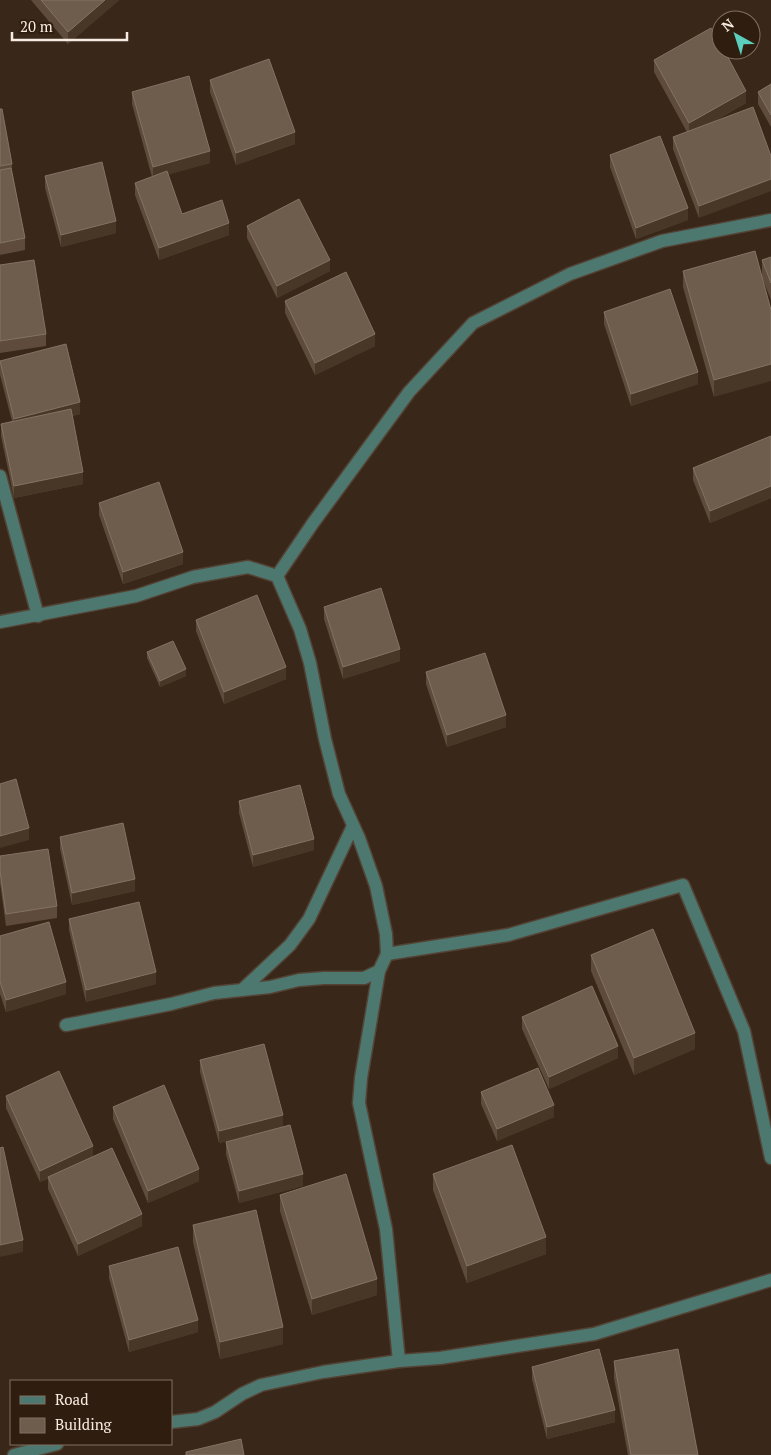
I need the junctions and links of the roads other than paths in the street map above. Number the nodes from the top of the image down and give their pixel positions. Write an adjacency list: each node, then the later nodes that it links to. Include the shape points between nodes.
1 (771, 220): 3 (street, via 662,241 570,274 473,323 409,392)
2 (0, 476): 4 (street)
3 (277, 576): 4 (street, via 248,566 193,577 136,596); 6 (street, via 300,630 339,794)
4 (38, 616): 5 (street)
5 (0, 622)
6 (354, 826): 7 (street, via 376,886); 9 (street, via 310,919 290,945)
7 (387, 954): 8 (street); 11 (street, via 508,935 683,885 744,1031)
8 (380, 971): 9 (street, via 364,978 299,980); 13 (street, via 361,1078 360,1103 386,1229)
9 (242, 990): 10 (street, via 214,993)
10 (66, 1025)
11 (771, 1158)
12 (771, 1280): 13 (street, via 594,1334 440,1358)
13 (399, 1361): 14 (street, via 261,1385 215,1412 198,1419)
14 (172, 1422)
15 (53, 1445): 16 (street)
16 (14, 1455)

